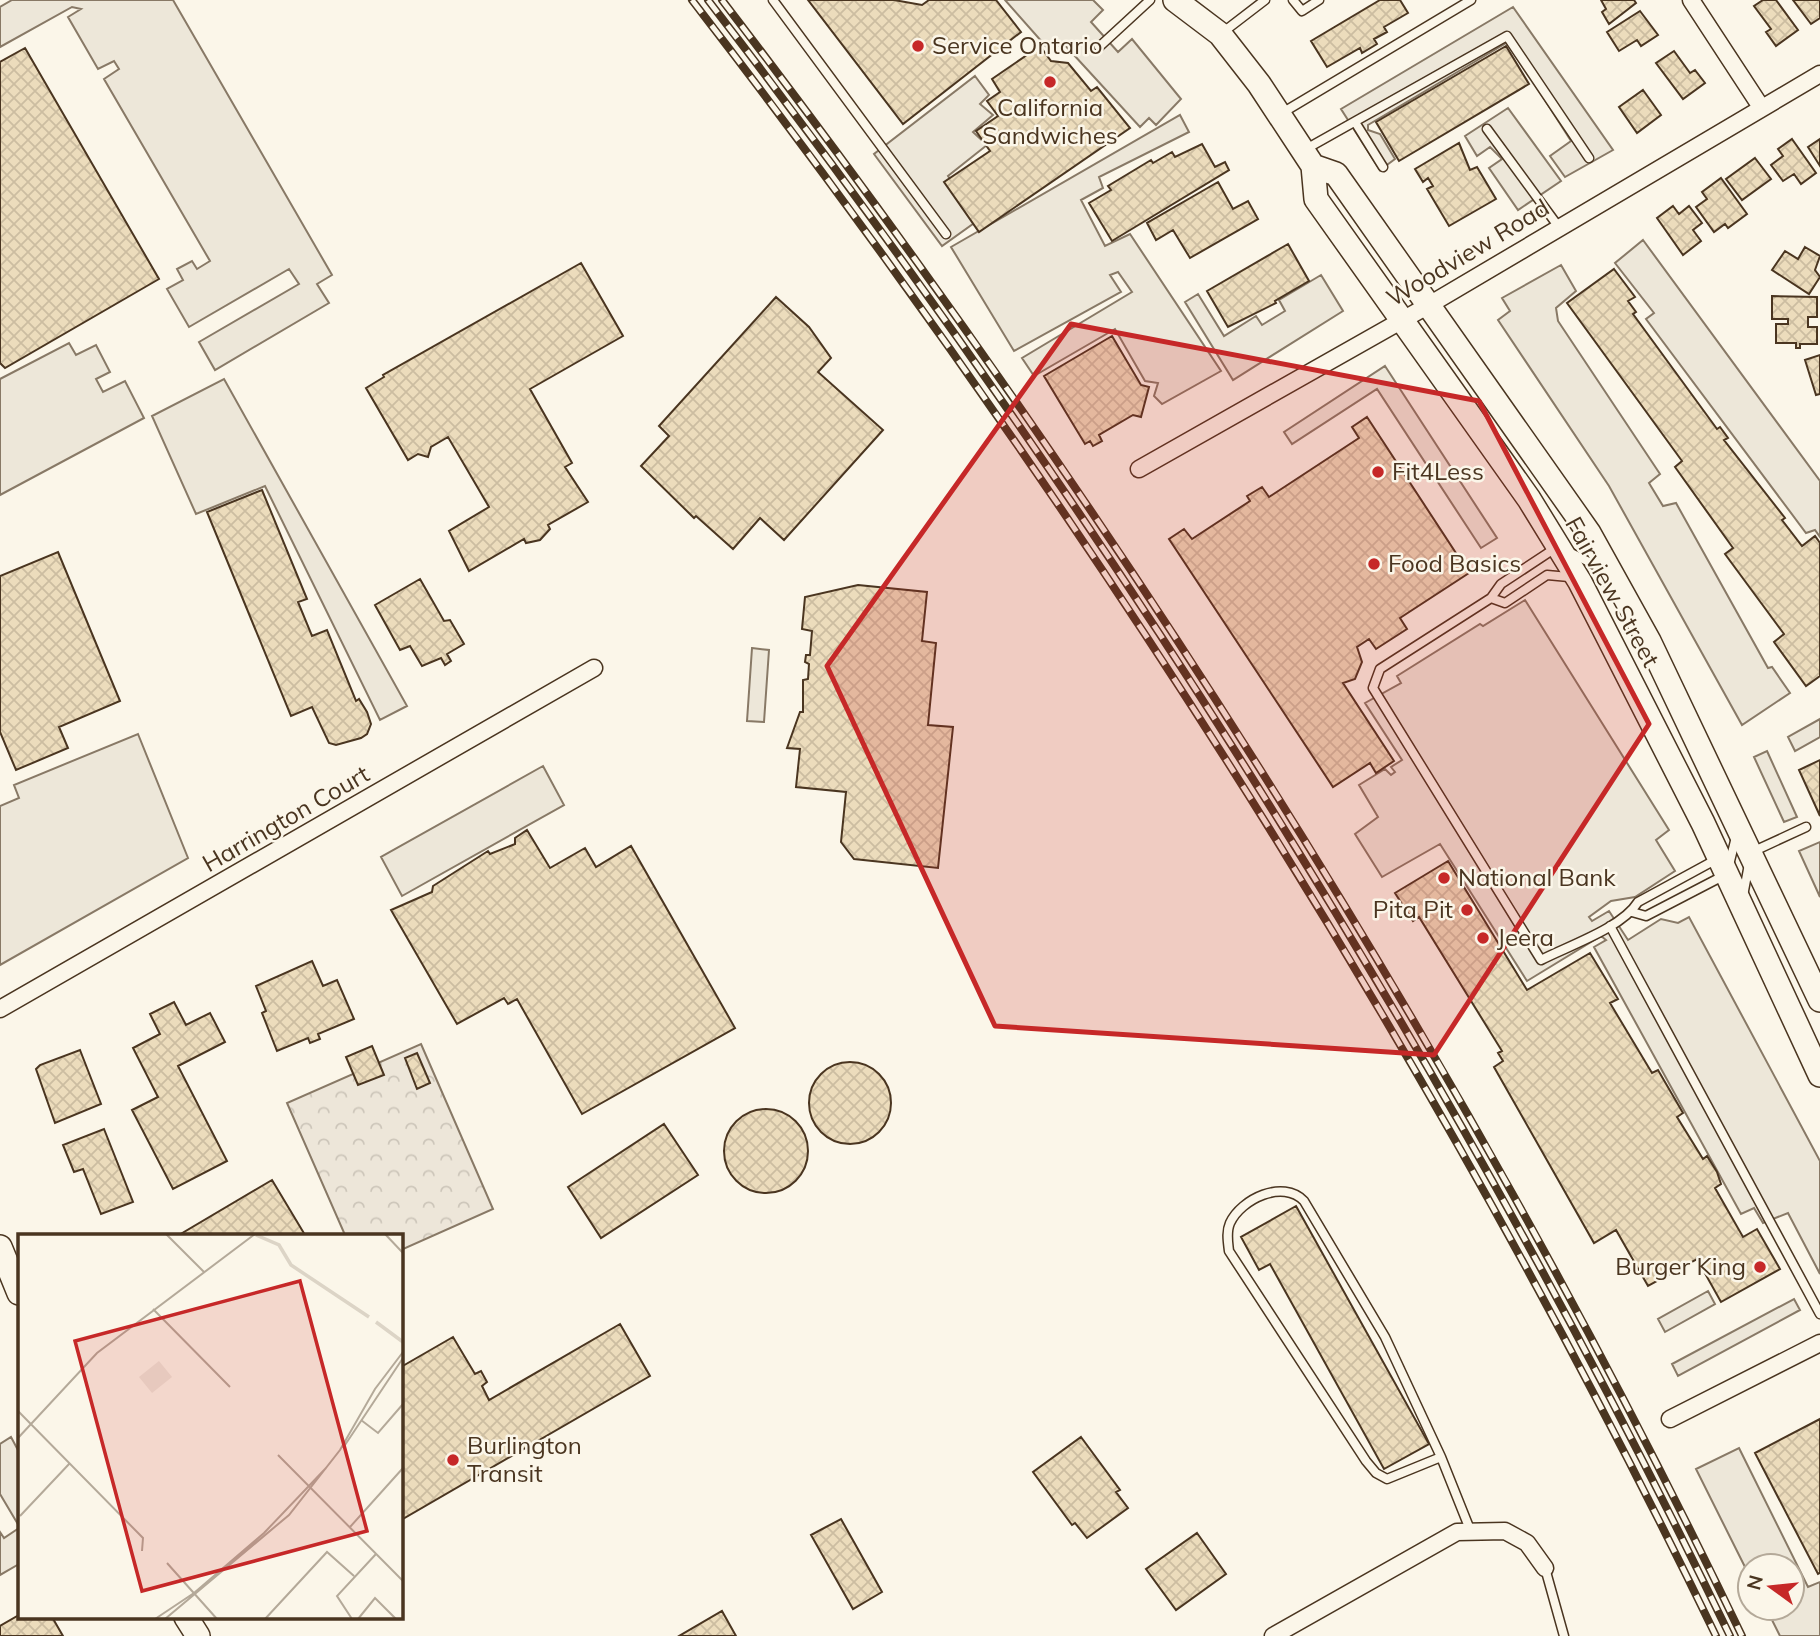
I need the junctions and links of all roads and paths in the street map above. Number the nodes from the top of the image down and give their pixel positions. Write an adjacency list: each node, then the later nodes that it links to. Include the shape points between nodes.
1 (774, 0): 21 (lane)
2 (1150, 0): 11 (lane)
3 (1175, 0): 10 (main road, Fairview Street)
4 (1204, 0): 10 (main road, Fairview Street)
5 (1265, 0): 10 (lane)
6 (1293, 0): 7 (lane, via 1302,11)
7 (1319, 0)
8 (1471, 0): 14 (lane)
9 (1691, 0): 13 (street)
10 (1220, 34): 14 (main road, Fairview Street)
11 (1099, 47)
12 (1820, 74): 13 (street, Woodview Road)
13 (1760, 107): 20 (street, Woodview Road)
14 (1279, 115): 17 (main road, Fairview Street)
15 (1355, 122): 17 (lane); 18 (lane, via 1507,36); 19 (lane)
16 (1487, 129): 20 (lane)
17 (1308, 158): 22 (main road, Fairview Street, via 1336,174); 23 (main road, Fairview Street, via 1316,199)
18 (1589, 158)
19 (1384, 167)
20 (1558, 226): 22 (street, Woodview Road)
21 (946, 234)
22 (1429, 305): 23 (street, Woodview Road); 26 (main road, Fairview Street, via 1566,498)
23 (1401, 321): 24 (street, Woodview Road); 25 (main road, Fairview Street, via 1529,499)
24 (1139, 469)
25 (1558, 547): 26 (lane); 27 (main road, Fairview Street); 28 (lane, via 1501,584)
26 (1612, 574): 30 (main road, Fairview Street)
27 (1580, 582): 28 (lane, via 1547,575 1505,603); 33 (main road, Fairview Street)
28 (1491, 598): 36 (lane, via 1380,669 1373,688 1541,960)
29 (594, 668): 38 (street, Harrington Court)
30 (1738, 824): 32 (main road, Fairview Street); 33 (lane)
31 (1807, 827): 32 (lane)
32 (1751, 852): 34 (lane); 37 (main road, Fairview Street)
33 (1723, 866): 34 (main road, Fairview Street); 35 (lane, via 1638,902); 35 (lane, via 1646,916)
34 (1741, 905): 39 (main road, Fairview Street)
35 (1632, 912): 36 (lane)
36 (1610, 926): 42 (lane)
37 (1820, 1000)
38 (0, 1009)
39 (1820, 1075)
40 (0, 1247): 41 (main road)
41 (18, 1291)
42 (1820, 1314)
43 (1820, 1343): 44 (street)
44 (1670, 1419)
45 (1441, 1457): 45 (lane, via 1387,1479 1366,1461 1229,1251 1228,1226 1251,1200 1281,1191 1296,1193 1304,1201 1385,1337); 46 (lane)
46 (1471, 1532): 47 (street, via 1505,1531 1527,1543); 50 (street, via 1457,1532)
47 (1545, 1568): 51 (lane)
48 (187, 1618): 49 (main road)
49 (198, 1636)
50 (1273, 1636)
51 (1564, 1636)

